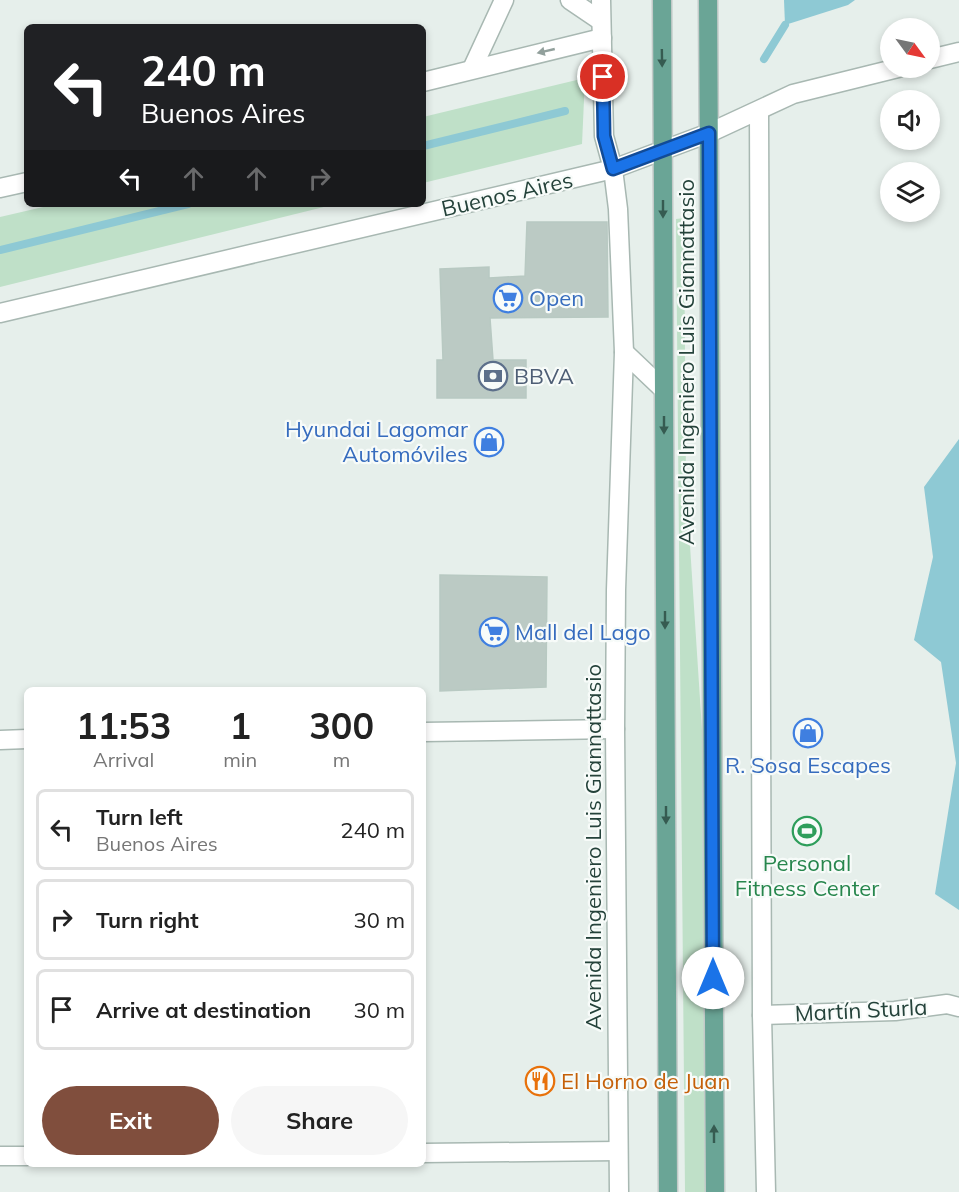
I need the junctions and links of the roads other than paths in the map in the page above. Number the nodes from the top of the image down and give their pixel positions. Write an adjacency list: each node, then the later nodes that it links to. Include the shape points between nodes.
1 (504, 0): 9 (street)
2 (570, 0): 6 (street)
3 (601, 0): 6 (street, Avenida Ingeniero Luis Giannattasio)
4 (662, 0): 14 (main road, Avenida Ingeniero Luis Giannattasio, one-way to 14)
5 (708, 0): 13 (main road, Avenida Ingeniero Luis Giannattasio)
6 (602, 30): 9 (street, one-way to 9); 15 (street, Avenida Ingeniero Luis Giannattasio, via 604,136)
7 (959, 52): 8 (street)
8 (940, 57)
9 (472, 69): 11 (street)
10 (880, 72): 12 (street, Buenos Aires, via 793,94)
11 (426, 81)
12 (759, 111): 13 (street, Buenos Aires); 26 (street)
13 (709, 133): 14 (street, Buenos Aires); 33 (main road, Avenida Ingeniero Luis Giannattasio, one-way to 13)
14 (663, 151): 15 (street, Buenos Aires); 20 (main road, Avenida Ingeniero Luis Giannattasio, one-way to 20)
15 (613, 169): 18 (street, Buenos Aires); 19 (street, Avenida Ingeniero Luis Giannattasio)
16 (24, 183): 17 (street)
17 (0, 188)
18 (0, 313)
19 (624, 352): 20 (street); 21 (street, Avenida Ingeniero Luis Giannattasio)
20 (663, 388): 32 (main road, Avenida Ingeniero Luis Giannattasio, one-way to 32)
21 (615, 729): 22 (street); 27 (street, Avenida Ingeniero Luis Giannattasio)
22 (426, 732)
23 (24, 739): 24 (street)
24 (0, 740)
25 (959, 1007): 26 (street, Martín Sturla, via 947,1004 896,1011)
26 (762, 1015): 34 (street)
27 (618, 1151): 28 (street); 31 (street, Avenida Ingeniero Luis Giannattasio)
28 (426, 1153)
29 (0, 1156): 30 (street)
30 (24, 1156)
31 (619, 1192)
32 (668, 1192)
33 (715, 1192)
34 (766, 1192)

